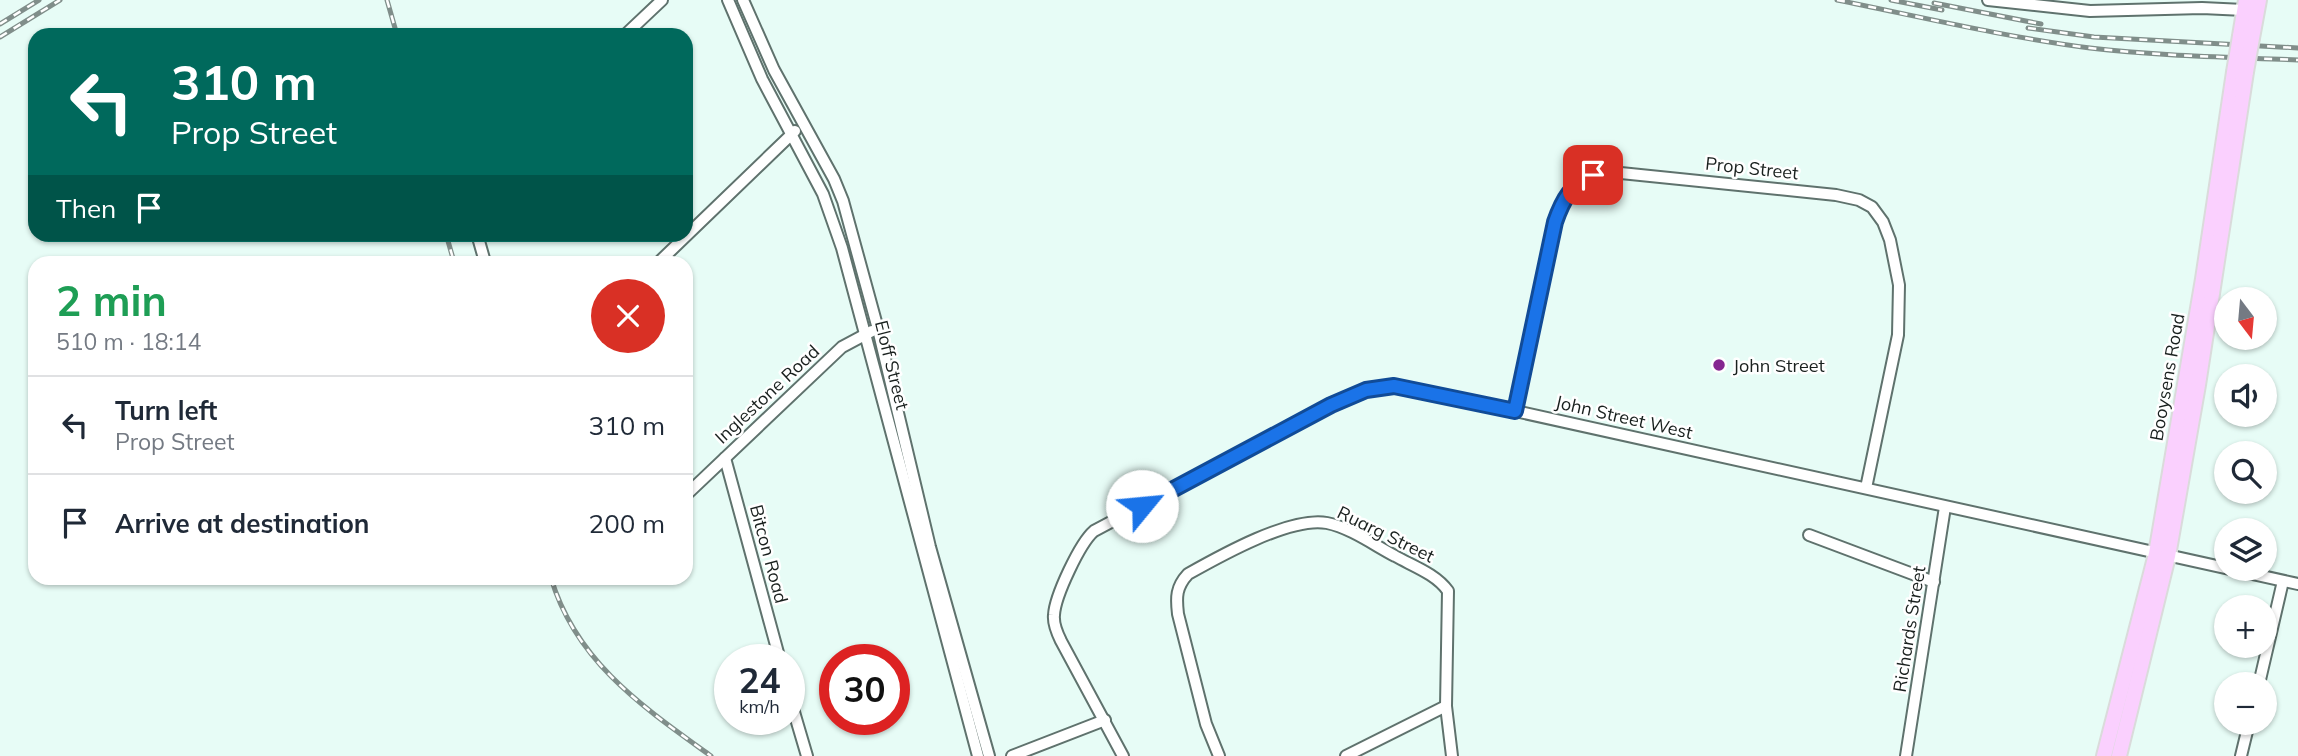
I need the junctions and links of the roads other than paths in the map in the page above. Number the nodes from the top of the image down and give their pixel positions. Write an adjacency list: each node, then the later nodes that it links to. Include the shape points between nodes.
1 (662, 0): 7 (street)
2 (728, 0): 10 (street, Eloff Street)
3 (743, 0): 8 (street, Eloff Street)
4 (1988, 0): 6 (street, via 2090,11)
5 (2259, 0): 9 (main road, Booysens Road)
6 (2245, 5): 9 (main road, Booysens Road)
7 (632, 28)
8 (759, 37): 10 (street); 11 (street, Eloff Street)
9 (2246, 37): 25 (main road, Booysens Road, bridge, via 2203,279)
10 (746, 43): 12 (street, Eloff Street)
11 (801, 122): 12 (street); 16 (street, Eloff Street, via 843,201)
12 (792, 136): 13 (street); 17 (street, Eloff Street, via 831,215)
13 (693, 230)
14 (680, 242): 15 (street)
15 (665, 256)
16 (878, 329): 17 (street, Inglestone Road); 20 (street, Eloff Street)
17 (866, 332): 19 (street, Inglestone Road, via 842,347); 20 (street, Eloff Street)
18 (1515, 411): 22 (street, John Street West); 22 (street, Prop Street, via 1555,222 1561,202 1581,180 1611,172 1859,200 1872,207 1883,222 1899,285 1898,335); 33 (street, John Street West, via 1394,386 1366,390 1094,531 1082,545 1059,596 1054,624)
19 (725, 458): 21 (street, Inglestone Road); 30 (street, Bitcon Road)
20 (904, 462): 26 (street, Eloff Street)
21 (693, 488)
22 (1866, 488): 23 (street, John Street West)
23 (1945, 507): 25 (street, John Street West); 28 (street, Richards Street)
24 (1808, 534): 28 (street)
25 (2162, 555): 27 (street, John Street West); 45 (main road, Booysens Road); 46 (main road, Booysens Road)
26 (932, 568): 37 (street, Eloff Street); 38 (street, Eloff Street)
27 (2283, 581): 29 (street, John Street West); 31 (street)
28 (1934, 582): 44 (street, Richards Street)
29 (2298, 584)
30 (776, 644)
31 (2262, 672)
32 (1446, 706): 41 (street, Ruarg Street, via 1448,591 1437,579 1347,530 1324,522 1289,529 1227,551 1188,574 1177,589 1178,614 1206,724); 42 (street); 43 (street)
33 (1105, 720): 39 (street); 40 (street, John Street West)
34 (801, 735): 36 (street)
35 (2246, 735): 47 (street)
36 (807, 756)
37 (978, 756)
38 (989, 756)
39 (1012, 756)
40 (1123, 756)
41 (1219, 756)
42 (1346, 756)
43 (1452, 756)
44 (1906, 756)
45 (2104, 756)
46 (2119, 756)
47 (2241, 756)

